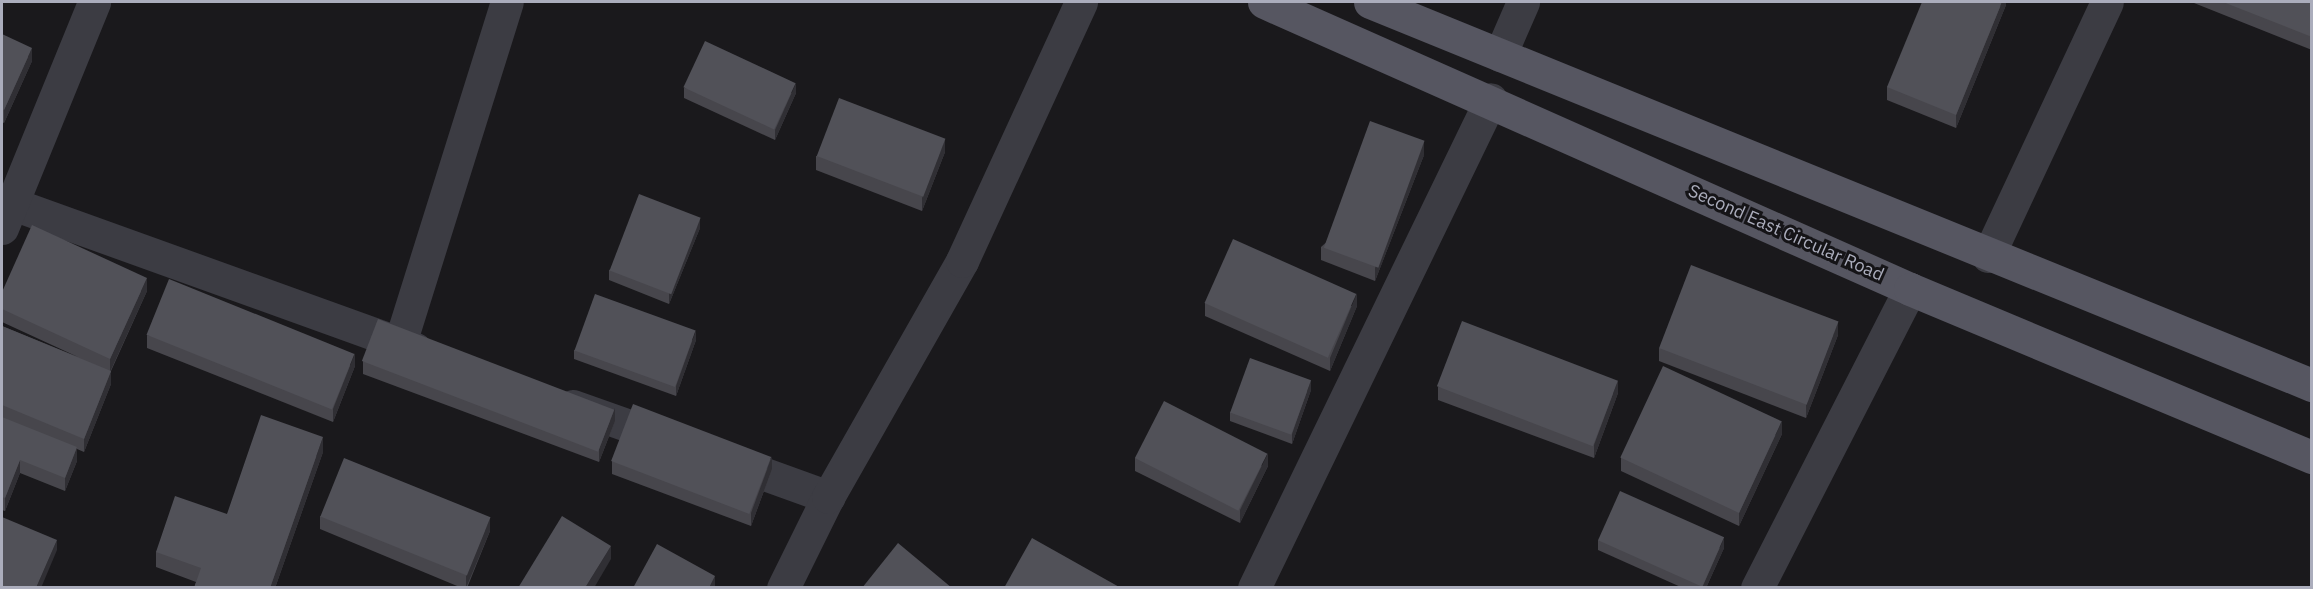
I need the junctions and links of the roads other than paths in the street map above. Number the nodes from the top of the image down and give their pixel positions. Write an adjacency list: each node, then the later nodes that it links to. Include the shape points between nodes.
1 (94, 2): 10 (street)
2 (507, 2): 13 (street)
3 (1081, 2): 18 (street, via 962,261)
4 (1264, 2): 9 (main road, Second East Circular Road)
5 (1370, 2): 8 (main road)
6 (1523, 2): 8 (street)
7 (2108, 2): 11 (street)
8 (1500, 55): 11 (main road)
9 (1491, 99): 12 (main road, Second East Circular Road); 20 (street)
10 (5, 211): 13 (street)
11 (1988, 256): 15 (main road)
12 (1910, 289): 17 (main road, Second East Circular Road); 21 (street)
13 (400, 343): 14 (street)
14 (445, 359)
15 (2312, 385)
16 (546, 396): 18 (street)
17 (2312, 457)
18 (828, 497): 19 (street)
19 (783, 588)
20 (1254, 588)
21 (1757, 588)

